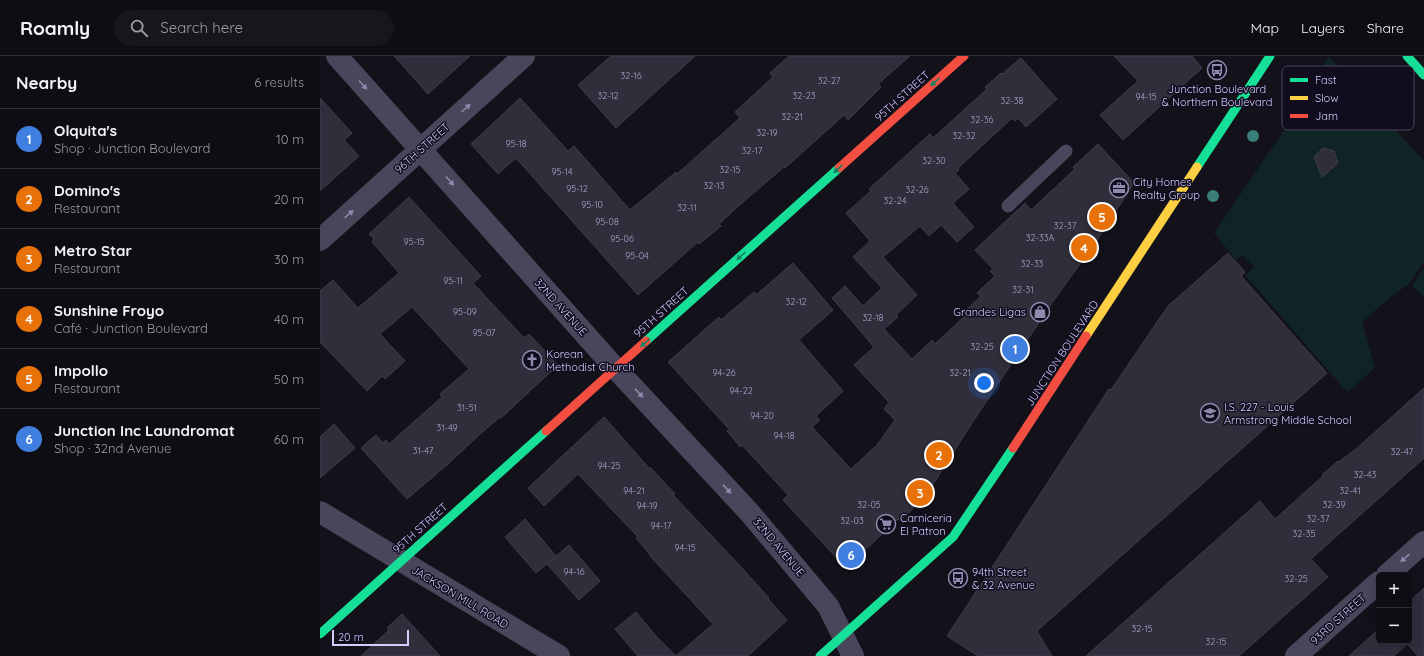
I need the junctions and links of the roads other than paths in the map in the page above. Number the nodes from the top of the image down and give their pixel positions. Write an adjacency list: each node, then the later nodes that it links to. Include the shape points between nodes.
1 (337, 56): 7 (street, 32ND AVENUE, one-way to 7)
2 (524, 56): 7 (street, 96TH STREET, one-way to 2)
3 (964, 56): 11 (street, 95TH STREET, one-way to 11)
4 (1270, 56): 18 (street, JUNCTION BOULEVARD, via 953,537)
5 (1407, 56): 6 (street)
6 (1424, 75)
7 (420, 149): 10 (street, 96TH STREET, one-way to 7); 11 (street, 32ND AVENUE, one-way to 11)
8 (1066, 151): 9 (lane)
9 (1008, 206)
10 (320, 240)
11 (616, 369): 14 (street, 95TH STREET); 18 (street, 32ND AVENUE, one-way to 18, via 749,512 828,606)
12 (320, 512): 14 (street, JACKSON MILL ROAD)
13 (1424, 542): 15 (street, one-way to 15)
14 (401, 561): 17 (street, 95TH STREET); 19 (street, JACKSON MILL ROAD)
15 (1390, 572)
16 (1376, 585): 22 (street, 93RD STREET)
17 (320, 634)
18 (842, 636): 20 (street, JUNCTION BOULEVARD); 21 (street, 32ND AVENUE)
19 (547, 653)
20 (820, 656)
21 (853, 656)
22 (1296, 656)

